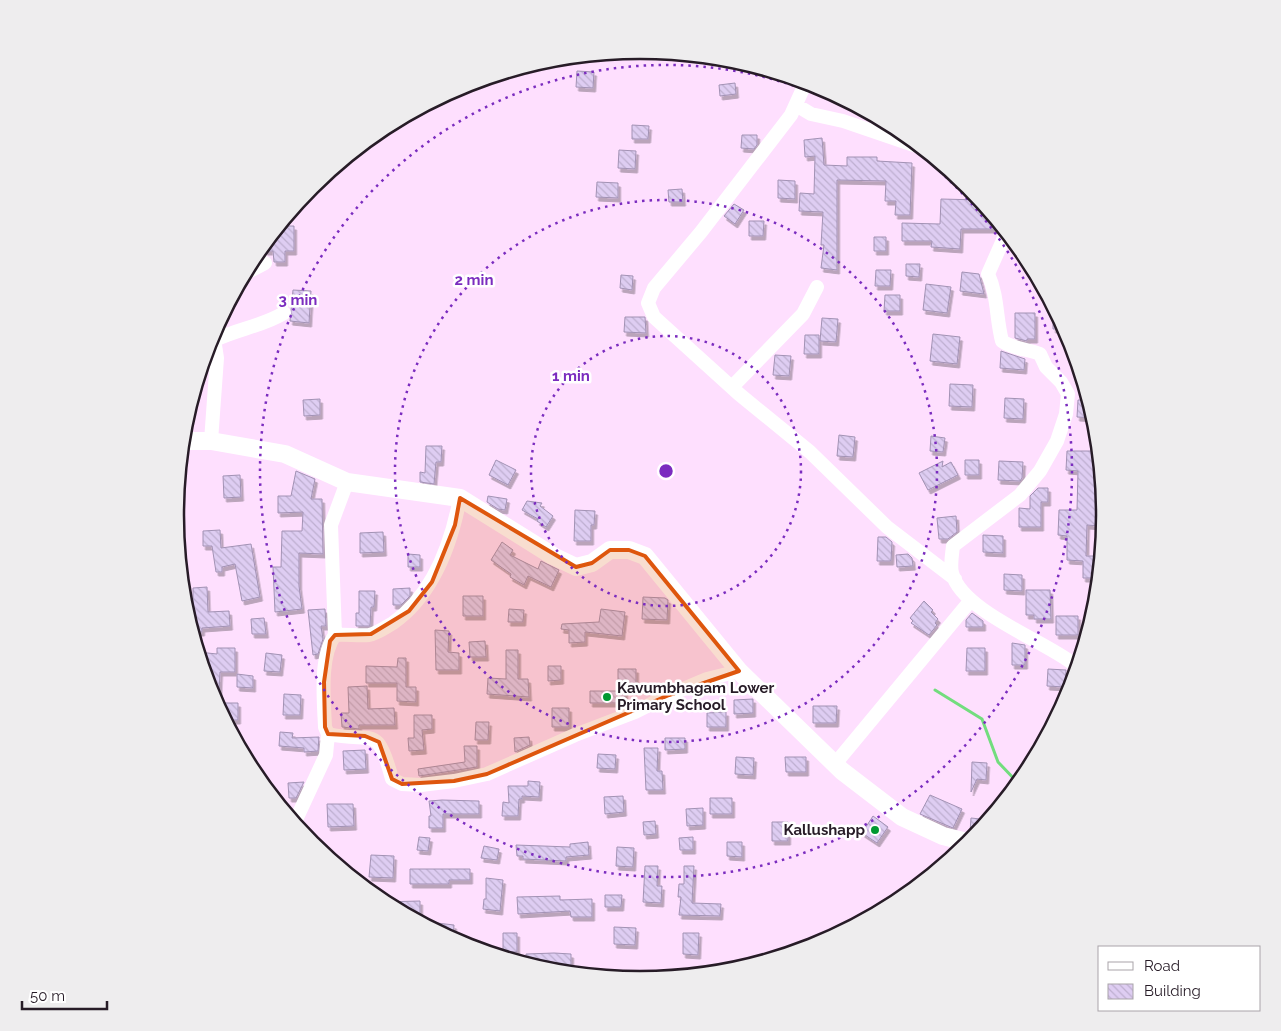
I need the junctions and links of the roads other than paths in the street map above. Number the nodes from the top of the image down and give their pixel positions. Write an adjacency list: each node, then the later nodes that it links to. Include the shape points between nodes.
1 (803, 89): 2 (street)
2 (796, 105): 3 (street, via 811,114); 11 (street, via 767,147 654,288 648,303 654,317)
3 (901, 141)
4 (1003, 237): 16 (street, via 988,274 996,294 1002,341 1011,347 1026,348 1040,354 1046,367 1068,394 1066,414 1057,441 1040,471 1020,495 953,546 951,559)
5 (265, 263): 6 (street)
6 (258, 267)
7 (817, 287): 11 (street, via 803,314)
8 (284, 313): 9 (street, via 272,320)
9 (222, 335)
10 (215, 352): 13 (street, via 216,387)
11 (732, 387): 16 (street, via 810,452 887,528)
12 (190, 441): 13 (street)
13 (211, 441): 14 (street, via 285,454)
14 (347, 482): 15 (street); 18 (street, via 331,525)
15 (460, 498): 18 (street, via 455,526 432,582 409,611 386,628 371,634); 20 (street, via 576,567 592,563 610,550 629,550 645,556)
16 (955, 578): 17 (street)
17 (971, 600): 19 (street, via 995,618); 22 (street)
18 (335, 635): 21 (street, via 328,648 324,682 325,728)
19 (1072, 663)
20 (739, 671): 21 (street, via 707,679 487,774 454,781 402,784 392,779 386,754 379,742 365,736); 22 (street)
21 (328, 734): 23 (street, via 326,755)
22 (835, 764): 24 (street, via 902,817 943,836)
23 (297, 817)
24 (961, 840)

